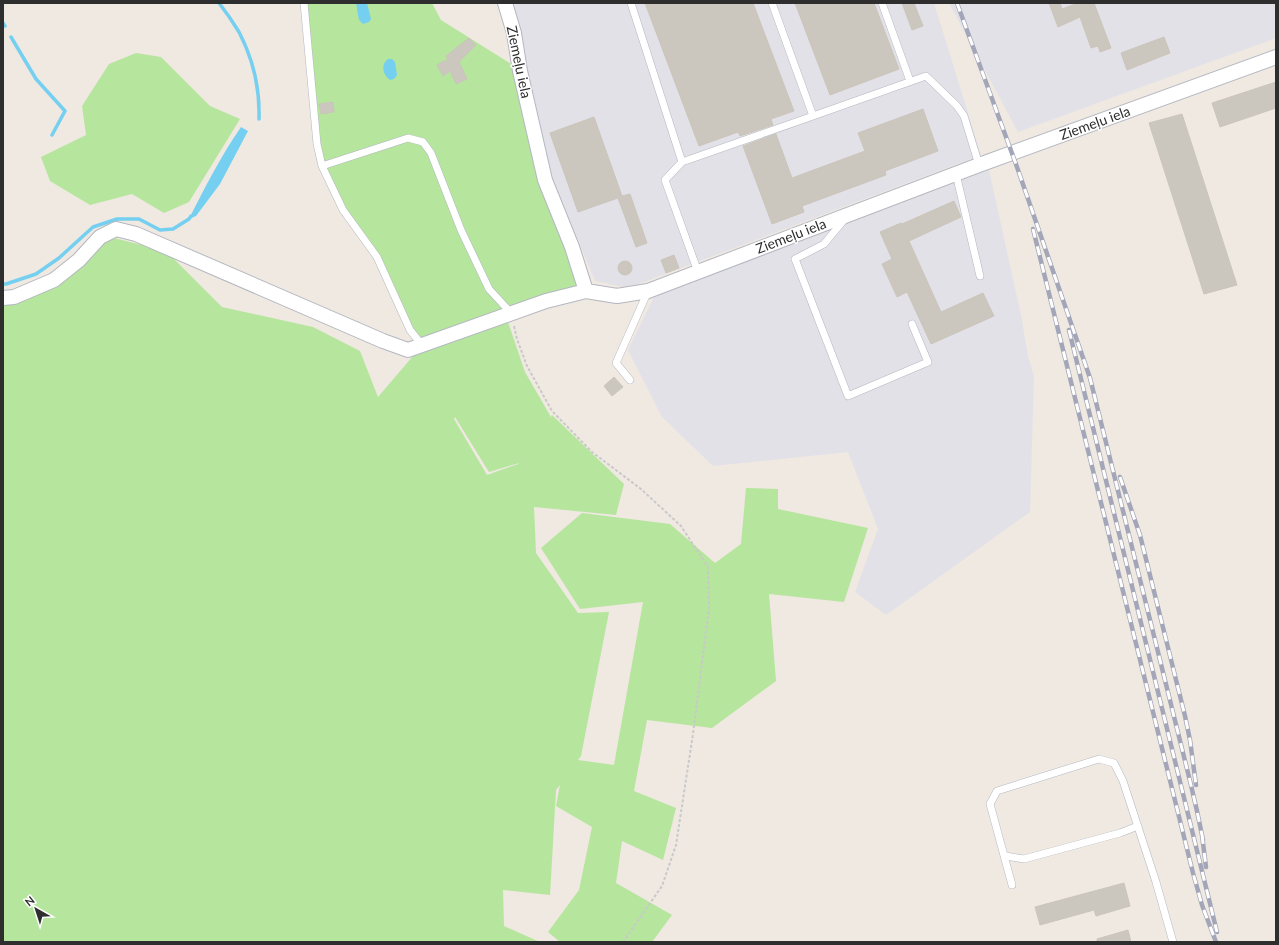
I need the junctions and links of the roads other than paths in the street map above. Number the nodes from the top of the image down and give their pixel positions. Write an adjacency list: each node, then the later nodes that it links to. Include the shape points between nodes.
1 (304, 3): 10 (lane, via 317,144)
2 (504, 3): 16 (street, Ziemeļu iela, via 514,33 545,180 572,247)
3 (631, 3): 9 (lane)
4 (772, 3): 8 (lane)
5 (882, 3): 7 (lane)
6 (1276, 57): 11 (street, Ziemeļu iela)
7 (910, 81): 8 (lane); 11 (lane, via 926,76 957,106 964,116)
8 (813, 116): 9 (lane)
9 (682, 162): 14 (lane, via 665,180)
10 (322, 166): 19 (lane, via 408,138 423,142 431,153 461,230 488,289); 21 (lane, via 344,210 377,257 410,330)
11 (979, 166): 12 (street, Ziemeļu iela)
12 (956, 174): 13 (street, Ziemeļu iela); 15 (lane)
13 (848, 215): 14 (street, Ziemeļu iela); 20 (lane, via 824,244 795,258 848,396 928,362)
14 (698, 272): 17 (street, Ziemeļu iela)
15 (980, 276)
16 (586, 291): 17 (street, Ziemeļu iela, via 617,296); 19 (street)
17 (648, 291): 22 (lane, via 616,363)
18 (3, 298): 21 (street, via 14,297 54,280 79,260 100,237 116,230 136,234 383,341 408,350)
19 (511, 313): 21 (street)
20 (912, 324)
21 (422, 345)
22 (630, 380)
23 (1138, 826): 24 (lane, via 1024,858); 24 (lane, via 1123,781 1114,763 1099,759 997,791 990,804); 26 (lane)
24 (1005, 856): 25 (lane)
25 (1012, 884)
26 (1173, 942)

